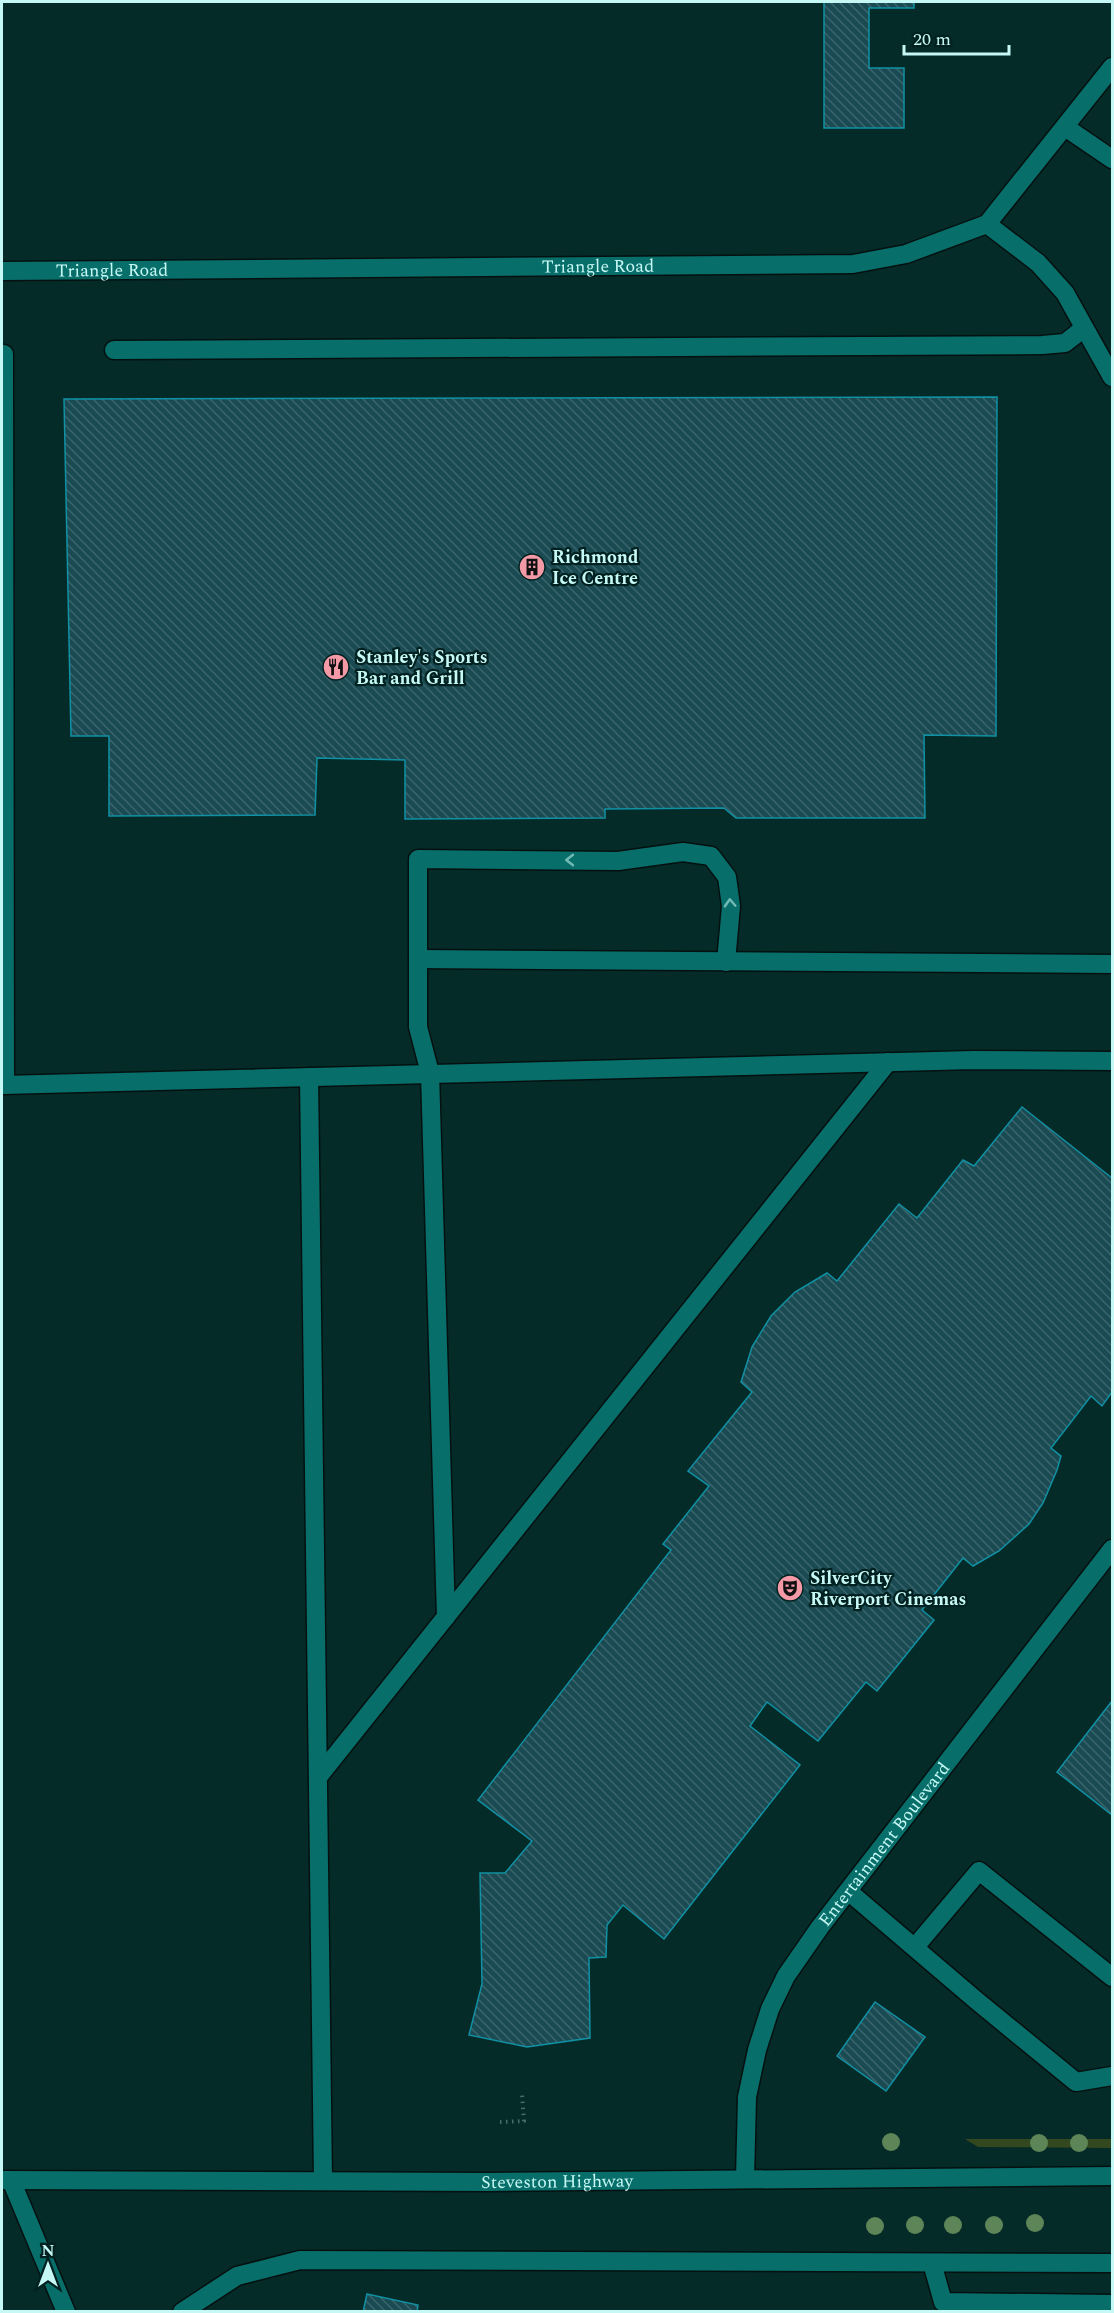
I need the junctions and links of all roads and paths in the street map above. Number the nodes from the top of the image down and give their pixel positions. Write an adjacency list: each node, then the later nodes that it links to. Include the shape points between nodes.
1 (1113, 67): 2 (street)
2 (1065, 127): 3 (street); 4 (street)
3 (1113, 159)
4 (987, 224): 5 (street, Triangle Road, via 906,254 853,264); 6 (street, via 1038,263 1065,293)
5 (2, 271)
6 (1084, 328): 7 (street, via 1065,343 1042,345); 9 (street)
7 (114, 350)
8 (4, 354): 10 (street)
9 (1113, 377)
10 (3, 931): 18 (street)
11 (418, 959): 12 (street); 12 (street, one-way to 11, via 731,906 727,877 711,856 683,852 618,861 418,859); 16 (street, via 418,1027)
12 (726, 962): 13 (street)
13 (1113, 964)
14 (1113, 1060): 15 (street)
15 (888, 1062): 16 (street); 20 (street)
16 (430, 1073): 17 (street); 20 (street)
17 (309, 1077): 18 (street); 21 (street)
18 (3, 1085)
19 (1113, 1550): 22 (street, Entertainment Boulevard)
20 (446, 1617): 21 (street)
21 (319, 1776): 31 (street)
22 (848, 1891): 23 (street); 29 (street, Entertainment Boulevard, via 786,1976 770,2009 747,2097)
23 (915, 1947): 24 (street, via 979,1870); 25 (street, via 1076,2082)
24 (1113, 1977)
25 (1113, 2076)
26 (522, 2094): 27 (path, via 524,2121)
27 (500, 2122)
28 (1113, 2176): 29 (street, Steveston Highway)
29 (745, 2179): 31 (street, Steveston Highway)
30 (6, 2180): 31 (street, Steveston Highway); 35 (street)
31 (323, 2181)
32 (932, 2263): 33 (street); 34 (street, via 943,2302); 36 (street, via 300,2260 237,2276)
33 (1113, 2263)
34 (1113, 2304)
35 (66, 2312)
36 (182, 2312)

